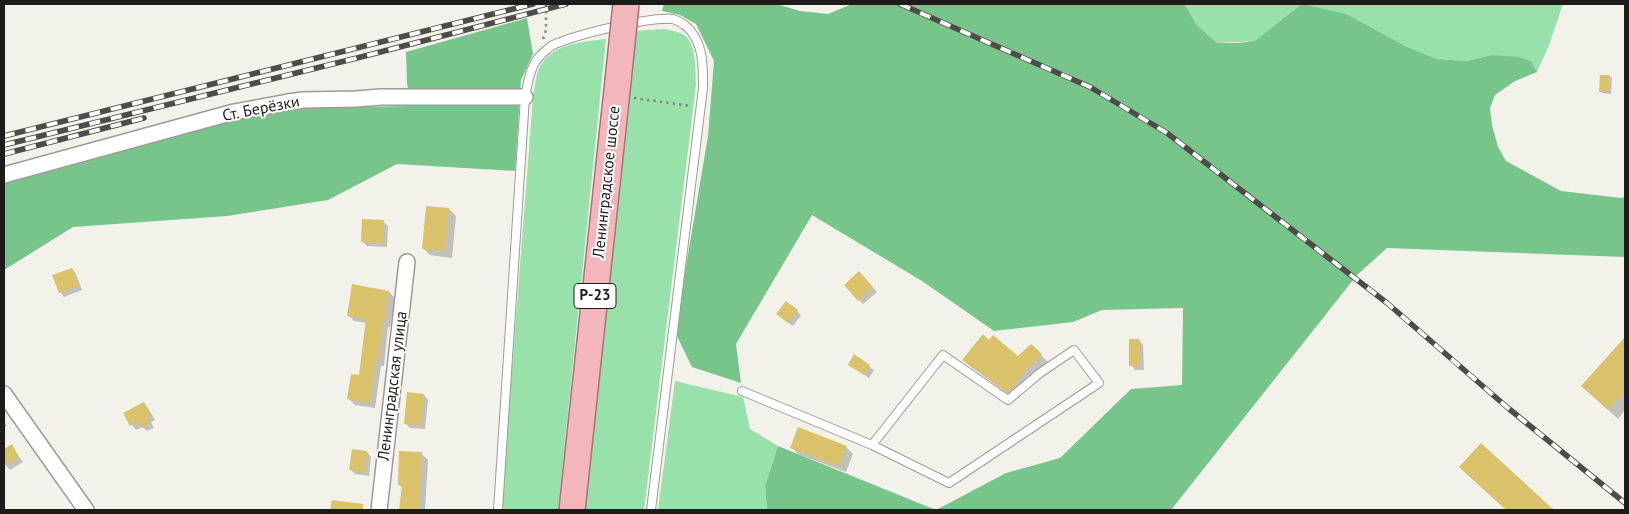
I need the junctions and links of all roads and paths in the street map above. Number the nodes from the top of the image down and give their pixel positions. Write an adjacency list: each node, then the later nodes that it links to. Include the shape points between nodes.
1 (546, 4): 3 (path, via 546,30)
2 (626, 4): 4 (highway, Ленинградское шоссе / Р-23, bridge)
3 (540, 56): 5 (lane, via 532,70); 6 (lane, via 551,46 579,37 639,22 675,19 687,26 701,50 704,66)
4 (626, 90): 6 (path); 15 (highway, Ленинградское шоссе / Р-23)
5 (525, 97): 7 (street, Ст. Берёзки, via 381,97 288,102 234,112); 14 (lane)
6 (701, 107): 16 (lane)
7 (4, 175)
8 (407, 262): 13 (street, Ленинградская улица)
9 (742, 391): 11 (lane)
10 (4, 394): 12 (street)
11 (872, 446): 11 (lane, via 949,483 1099,383 1074,350 1008,400 942,355)
12 (86, 510)
13 (379, 510)
14 (498, 510)
15 (572, 510)
16 (651, 510)

